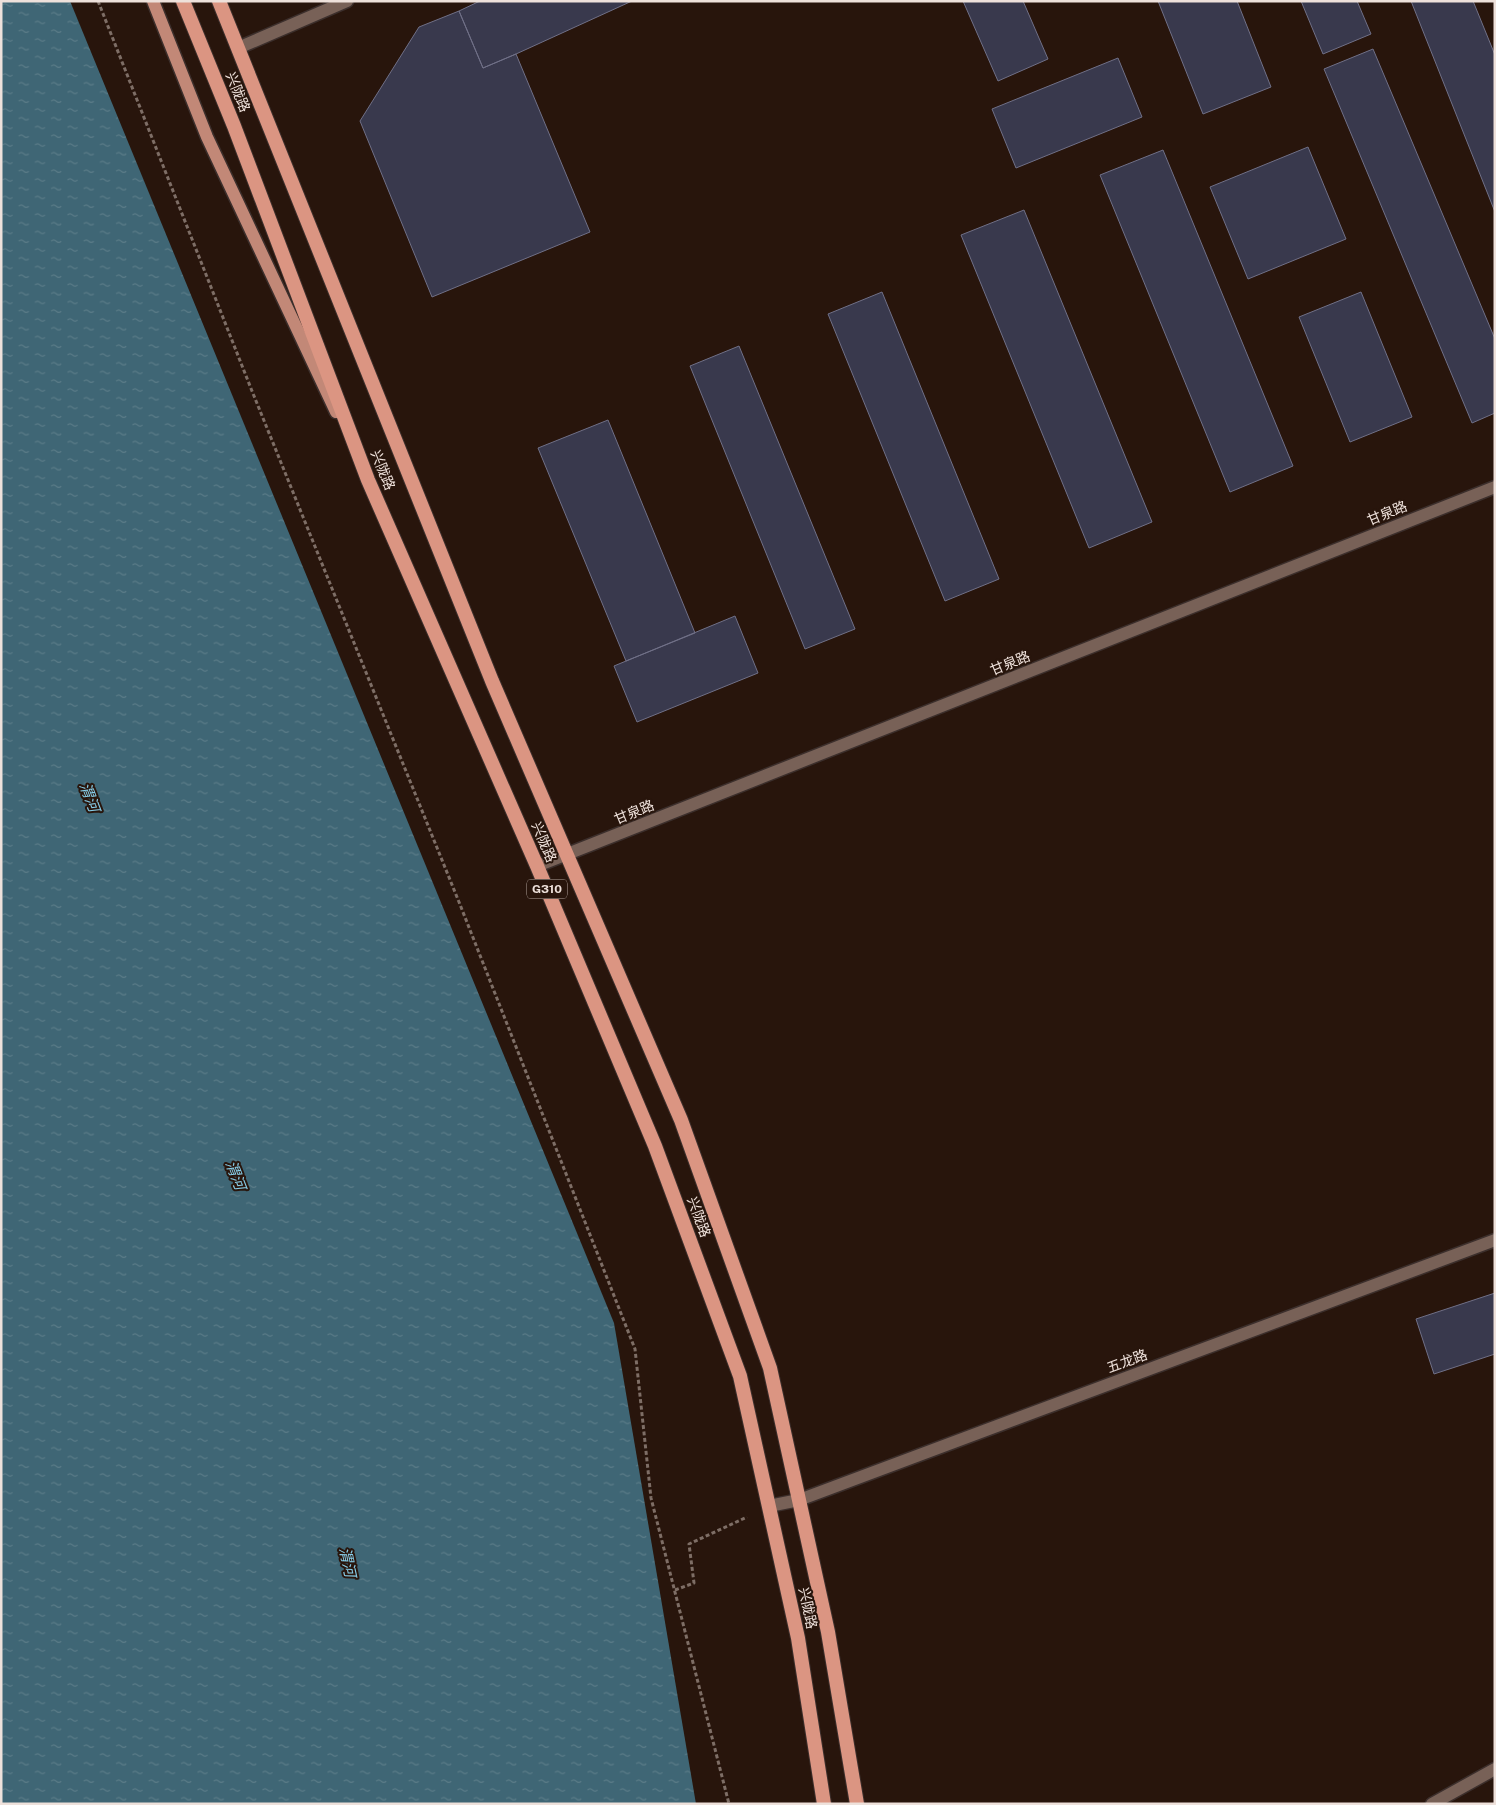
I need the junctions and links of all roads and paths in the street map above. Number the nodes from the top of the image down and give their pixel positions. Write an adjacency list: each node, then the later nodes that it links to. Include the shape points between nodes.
1 (98, 1): 14 (path, via 635,1350 651,1498)
2 (153, 1): 7 (main road, via 207,137)
3 (183, 1): 7 (highway, 兴陇路 / G310, via 234,126)
4 (219, 1): 6 (highway, 兴陇路)
5 (347, 1): 6 (street)
6 (238, 48): 9 (highway, 兴陇路, via 488,672)
7 (368, 480): 10 (highway, 兴陇路 / G310)
8 (1495, 487): 9 (street, 甘泉路)
9 (567, 854): 10 (street, 甘泉路); 12 (highway, 兴陇路, via 688,1139 770,1368)
10 (537, 866): 13 (highway, 兴陇路 / G310, via 656,1146 740,1376)
11 (1495, 1240): 12 (street, 五龙路)
12 (799, 1500): 13 (street, 五龙路); 18 (highway, 兴陇路, via 828,1632)
13 (769, 1506): 14 (path, via 689,1544 694,1583); 17 (highway, 兴陇路 / G310, via 798,1638)
14 (675, 1590): 16 (path)
15 (1495, 1769): 19 (street)
16 (729, 1804)
17 (824, 1804)
18 (857, 1804)
19 (1432, 1804)

